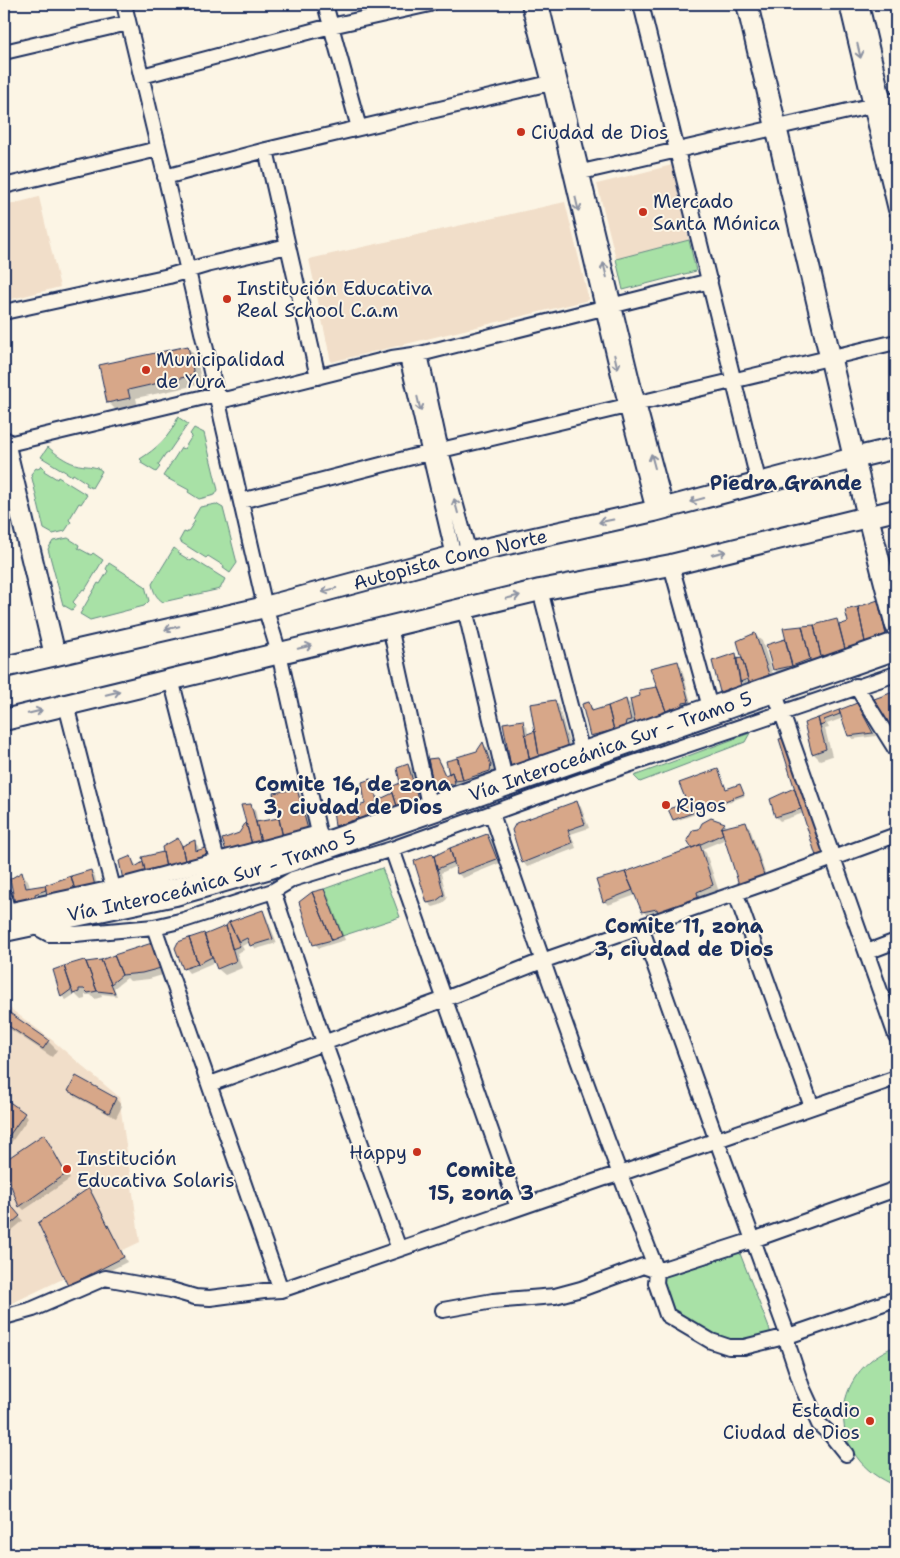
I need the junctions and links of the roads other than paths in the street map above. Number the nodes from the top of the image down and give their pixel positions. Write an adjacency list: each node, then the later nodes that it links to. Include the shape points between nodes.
1 (124, 4): 10 (street)
2 (325, 4): 11 (street)
3 (430, 4): 11 (street)
4 (529, 4): 14 (street)
5 (541, 4): 22 (street)
6 (641, 4): 20 (street)
7 (747, 4): 16 (main road)
8 (848, 4): 15 (street, one-way to 15)
9 (861, 4): 15 (street)
10 (128, 22): 12 (street); 13 (street)
11 (331, 26): 13 (street); 17 (street)
12 (4, 52)
13 (142, 76): 18 (street)
14 (550, 83): 17 (street); 22 (street)
15 (884, 103): 16 (street); 21 (street); 25 (street)
16 (776, 127): 20 (street); 33 (main road)
17 (359, 128): 19 (street)
18 (158, 149): 23 (street); 24 (street)
19 (266, 150): 23 (street); 26 (street)
20 (678, 150): 22 (street); 28 (street)
21 (896, 154)
22 (576, 174): 29 (street)
23 (165, 177): 27 (street)
24 (4, 186)
25 (896, 210)
26 (288, 246): 27 (street); 34 (street)
27 (188, 271): 30 (street); 36 (street)
28 (710, 281): 29 (street); 35 (street)
29 (608, 306): 32 (street); 37 (street)
30 (4, 312)
31 (896, 342): 33 (street)
32 (414, 355): 34 (street); 40 (street)
33 (831, 358): 35 (street); 41 (main road)
34 (318, 377): 36 (street, via 224,400)
35 (733, 380): 37 (street); 42 (street)
36 (217, 394): 38 (street); 43 (street)
37 (632, 405): 40 (street); 44 (street)
38 (4, 444): 56 (main road)
39 (896, 448): 41 (main road, Autopista Cono Norte)
40 (436, 452): 43 (street); 47 (street)
41 (854, 458): 42 (main road, Autopista Cono Norte); 46 (main road)
42 (759, 484): 44 (main road, Autopista Cono Norte, one-way to 44)
43 (242, 501): 50 (street)
44 (660, 510): 47 (main road, Autopista Cono Norte, one-way to 47)
45 (896, 510): 46 (main road)
46 (868, 517): 48 (main road, one-way to 46); 52 (main road)
47 (461, 554): 50 (main road, Autopista Cono Norte, one-way to 50)
48 (671, 565): 49 (main road); 63 (street)
49 (540, 590): 51 (main road, one-way to 49); 66 (street)
50 (265, 607): 55 (street); 56 (main road, Autopista Cono Norte, one-way to 56)
51 (465, 609): 53 (main road); 68 (street)
52 (896, 626)
53 (390, 627): 55 (main road, one-way to 53); 70 (street)
54 (896, 646): 61 (highway, Vía Interoceánica Sur - Tramo 5)
55 (279, 653): 59 (main road); 73 (street)
56 (55, 655): 57 (main road, Autopista Cono Norte)
57 (4, 667)
58 (896, 674): 60 (street)
59 (171, 679): 62 (main road, one-way to 59); 76 (street)
60 (856, 686): 61 (street); 65 (street)
61 (778, 700): 63 (highway, Vía Interoceánica Sur - Tramo 5); 69 (street); 75 (street)
62 (66, 705): 64 (main road, one-way to 62); 77 (street)
63 (710, 711): 66 (highway, Vía Interoceánica Sur - Tramo 5)
64 (4, 720)
65 (896, 750)
66 (583, 756): 67 (highway, Vía Interoceánica Sur - Tramo 5)
67 (541, 770): 68 (highway, Vía Interoceánica Sur - Tramo 5); 69 (street)
68 (506, 783): 70 (highway, Vía Interoceánica Sur - Tramo 5)
69 (574, 783): 71 (street)
70 (430, 809): 73 (highway, Vía Interoceánica Sur - Tramo 5)
71 (492, 814): 74 (street); 87 (street)
72 (896, 834): 75 (street)
73 (323, 839): 76 (street); 82 (highway, Vía Interoceánica Sur - Tramo 5, via 270,865 199,886)
74 (392, 849): 78 (street, via 293,879); 88 (street)
75 (834, 858): 79 (street); 86 (street)
76 (217, 860): 77 (street)
77 (113, 888): 81 (street)
78 (273, 891): 83 (street); 90 (street)
79 (736, 894): 84 (street); 93 (street)
80 (4, 896): 81 (street)
81 (5, 919): 82 (highway, Vía Interoceánica Sur - Tramo 5)
82 (31, 923): 83 (street, via 49,934)
83 (154, 927): 92 (street)
84 (641, 927): 87 (street); 94 (street)
85 (896, 941): 86 (street)
86 (867, 952): 89 (street)
87 (542, 962): 88 (street); 95 (street)
88 (445, 999): 90 (street); 97 (street)
89 (896, 1036)
90 (324, 1042): 92 (street); 99 (street)
91 (896, 1078): 93 (street)
92 (210, 1084): 101 (street)
93 (812, 1107): 94 (street)
94 (717, 1141): 95 (street); 98 (street)
95 (619, 1174): 97 (street); 100 (street)
96 (896, 1189): 98 (street)
97 (518, 1208): 99 (street)
98 (753, 1240): 100 (street); 105 (street)
99 (399, 1249): 101 (street)
100 (656, 1271): 103 (street, via 643,1266 555,1296 493,1301); 105 (street, via 656,1283 667,1315 712,1341 729,1347 744,1347)
101 (282, 1290): 104 (street, via 202,1297 106,1278 33,1309)
102 (896, 1299): 105 (street)
103 (443, 1310)
104 (4, 1317)
105 (788, 1336): 106 (street, via 802,1387 819,1424)
106 (846, 1454)

